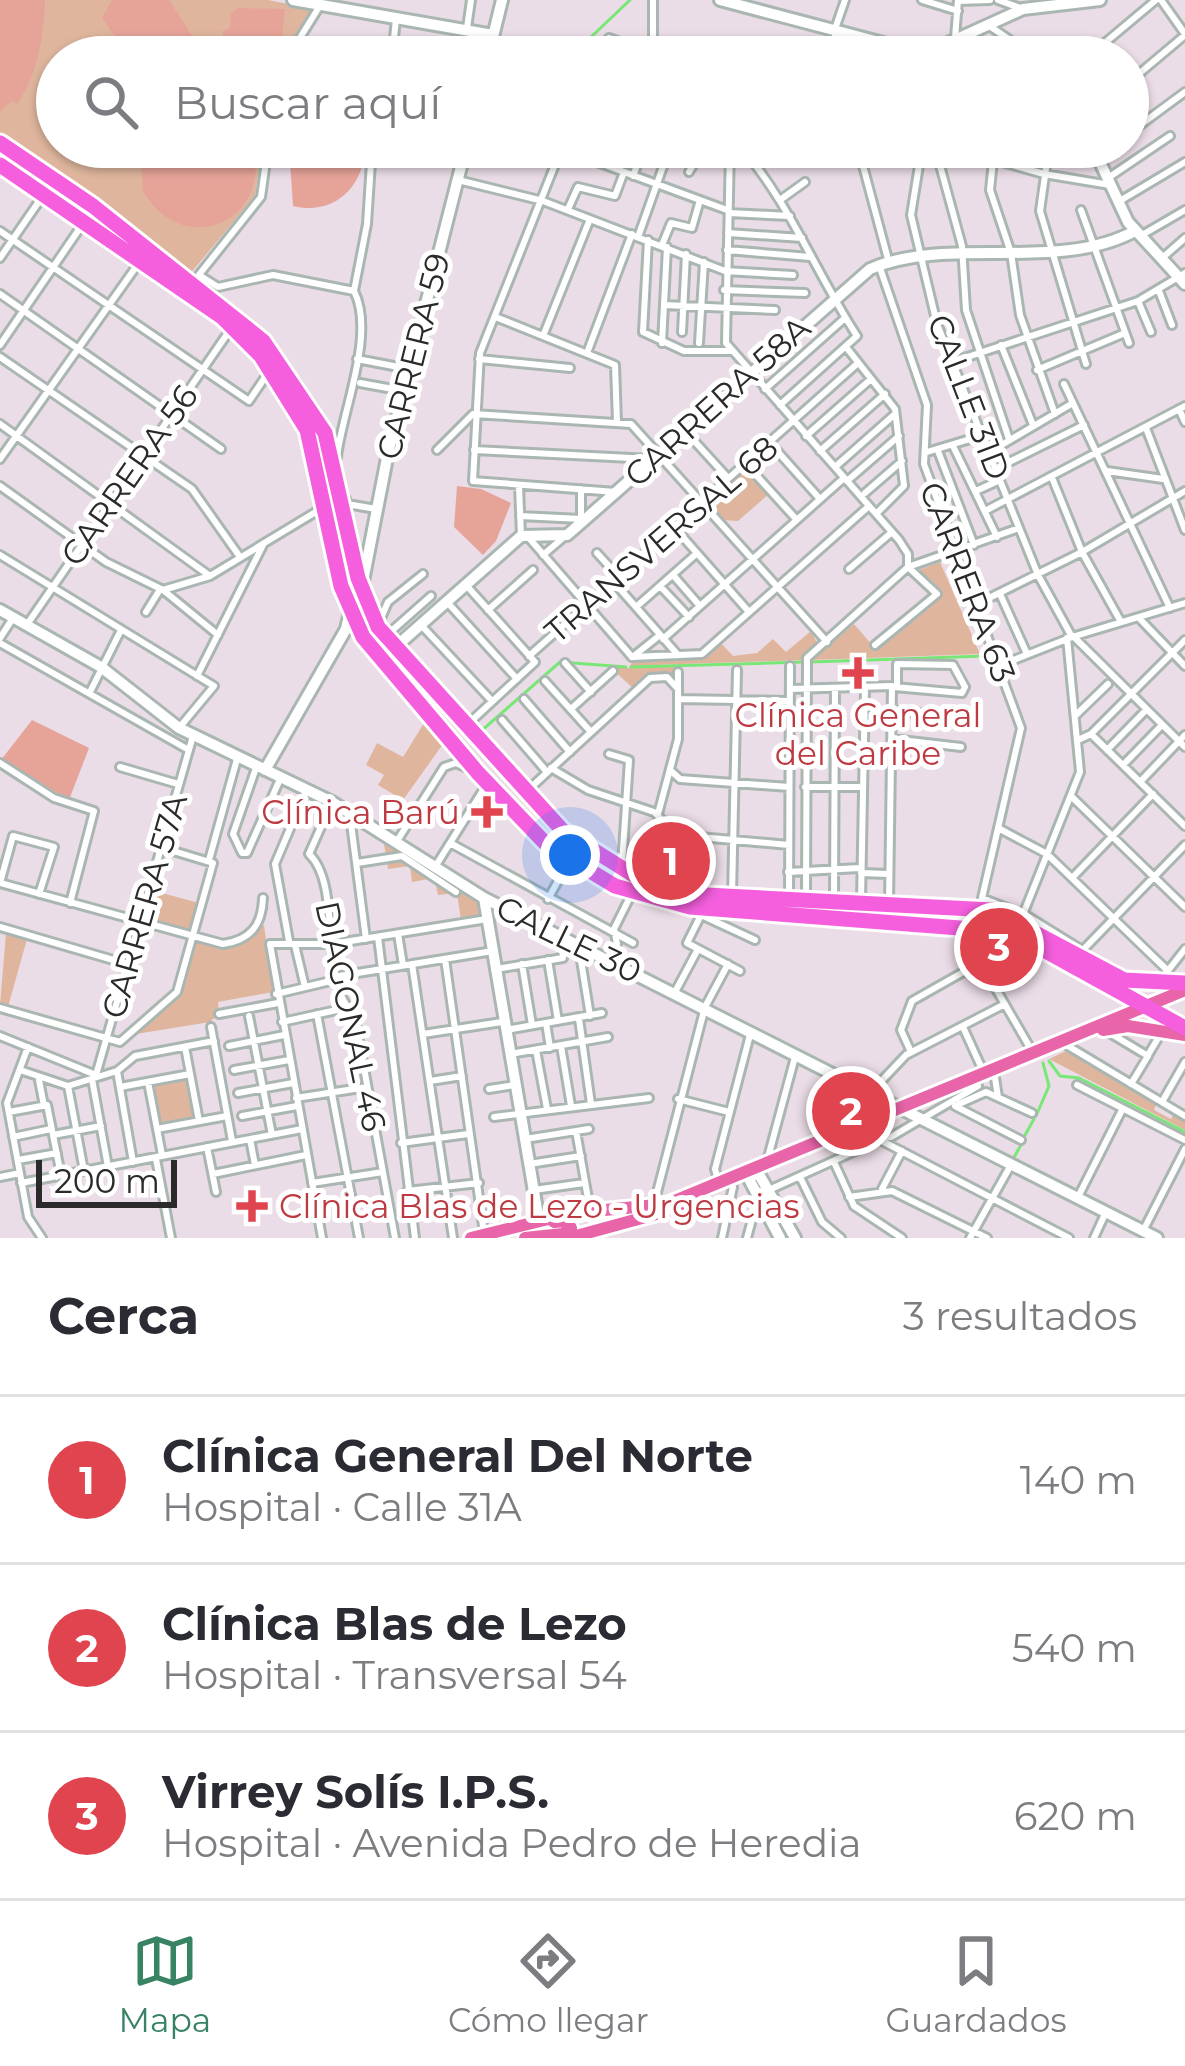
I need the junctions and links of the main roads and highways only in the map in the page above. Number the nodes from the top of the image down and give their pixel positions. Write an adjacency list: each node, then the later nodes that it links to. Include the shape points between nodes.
1 (0, 143): 3 (highway)
2 (0, 165): 5 (highway, via 233,326 271,369 307,430 350,612)
3 (36, 168)
4 (36, 168): 5 (highway, via 196,279 258,334 321,424 363,594)
5 (385, 634): 6 (highway); 7 (highway, via 384,665)
6 (465, 726): 7 (highway); 8 (highway); 9 (highway, via 556,826 663,888 732,899 977,906 1022,918 1124,980)
7 (440, 730): 8 (highway)
8 (456, 748): 10 (highway, via 531,832 632,893 710,909 1017,935)
9 (1171, 986): 11 (main road); 13 (highway, via 1165,1012)
10 (1124, 996): 11 (highway); 12 (highway)
11 (1142, 1006): 12 (main road); 13 (highway)
12 (1123, 1015): 15 (main road)
13 (1181, 1028): 14 (highway)
14 (1155, 1035): 15 (main road, via 1105,1030)
15 (1040, 1054): 16 (main road)
16 (897, 1110): 17 (main road); 17 (main road, via 850,1138)
17 (756, 1174): 18 (main road)
18 (648, 1212): 19 (main road, via 590,1211 539,1221); 20 (main road)
19 (520, 1234): 21 (main road)
20 (576, 1237): 22 (main road)
21 (479, 1238)
22 (539, 1238)

